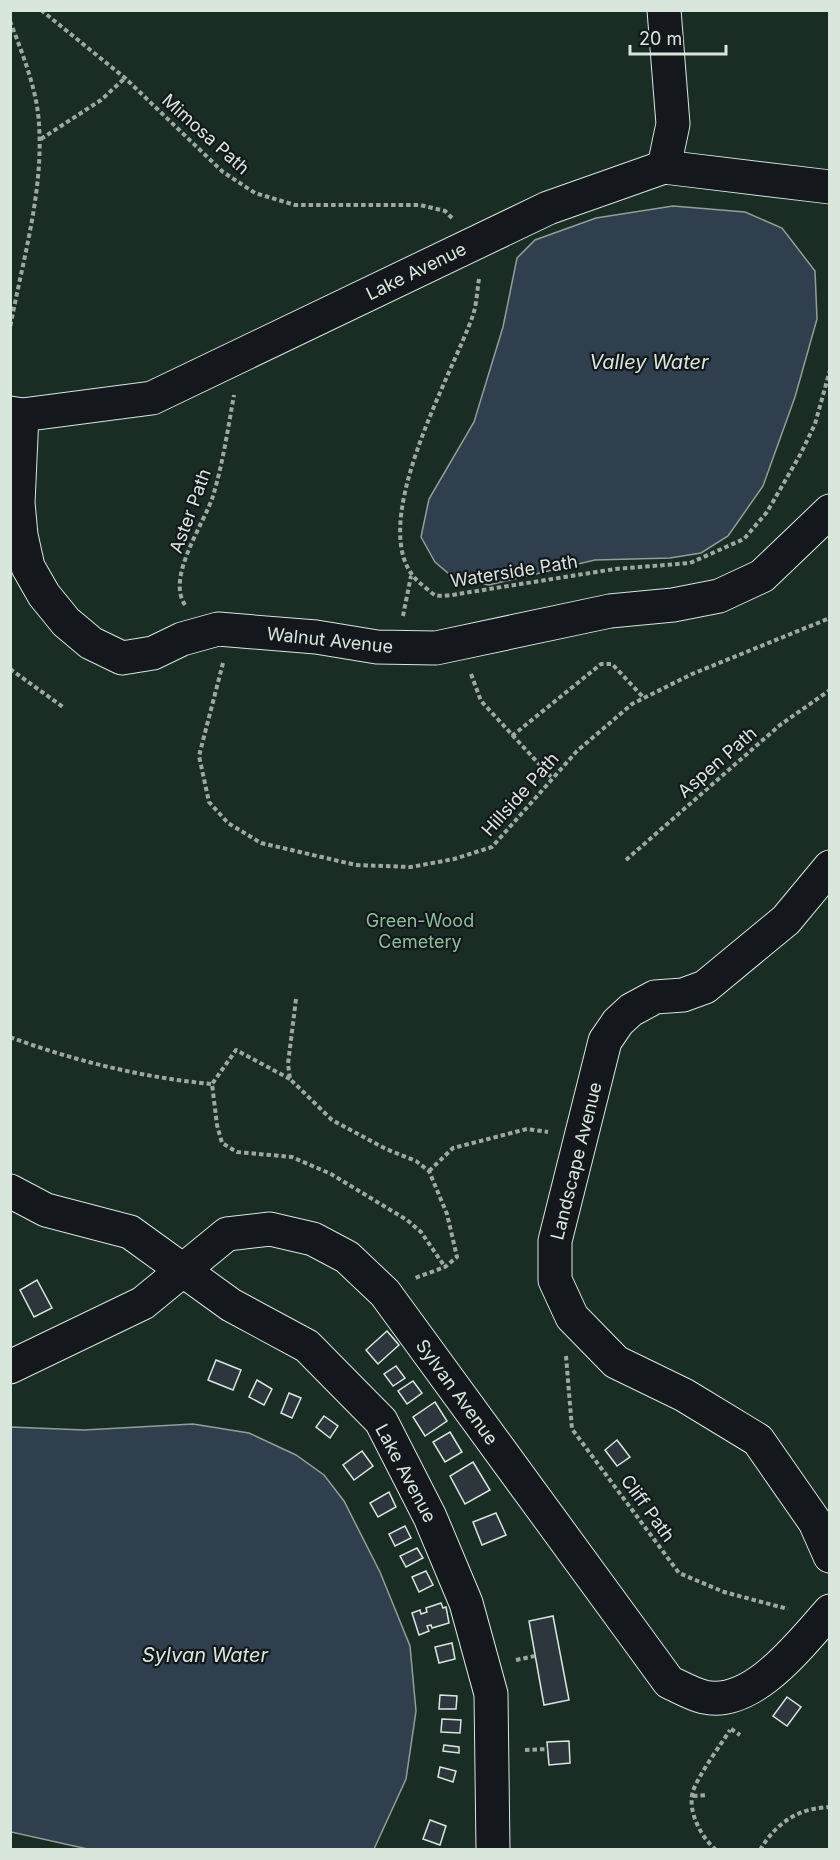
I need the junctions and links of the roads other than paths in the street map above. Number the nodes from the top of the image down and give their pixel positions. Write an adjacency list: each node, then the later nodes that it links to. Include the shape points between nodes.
1 (664, 10): 2 (lane, via 673,124)
2 (664, 167): 3 (lane, Lake Avenue); 4 (lane, Lake Avenue, via 548,208 152,398)
3 (830, 187)
4 (16, 414): 5 (lane, Walnut Avenue, via 18,503 28,567 66,622 91,643 122,658 153,653 182,639 218,632 316,638 376,647 436,648 610,611 719,596 762,576)
5 (830, 511)
6 (830, 867): 10 (lane, Landscape Avenue, via 786,920 705,987 683,995 655,997 618,1022 605,1041 555,1241 555,1281 572,1317 616,1362 684,1395 758,1440 815,1522)
7 (10, 1191): 8 (lane, Lake Avenue, via 46,1210 130,1232)
8 (183, 1270): 9 (lane, Sylvan Avenue, via 143,1303); 11 (lane, Sylvan Avenue, via 227,1234 270,1228 313,1239 347,1257 380,1288 669,1682 705,1697 739,1694 780,1666); 12 (lane, Lake Avenue, via 231,1305 307,1346 381,1421 430,1517 466,1602 491,1694)
9 (10, 1368)
10 (830, 1556)
11 (826, 1614)
12 (493, 1850)

